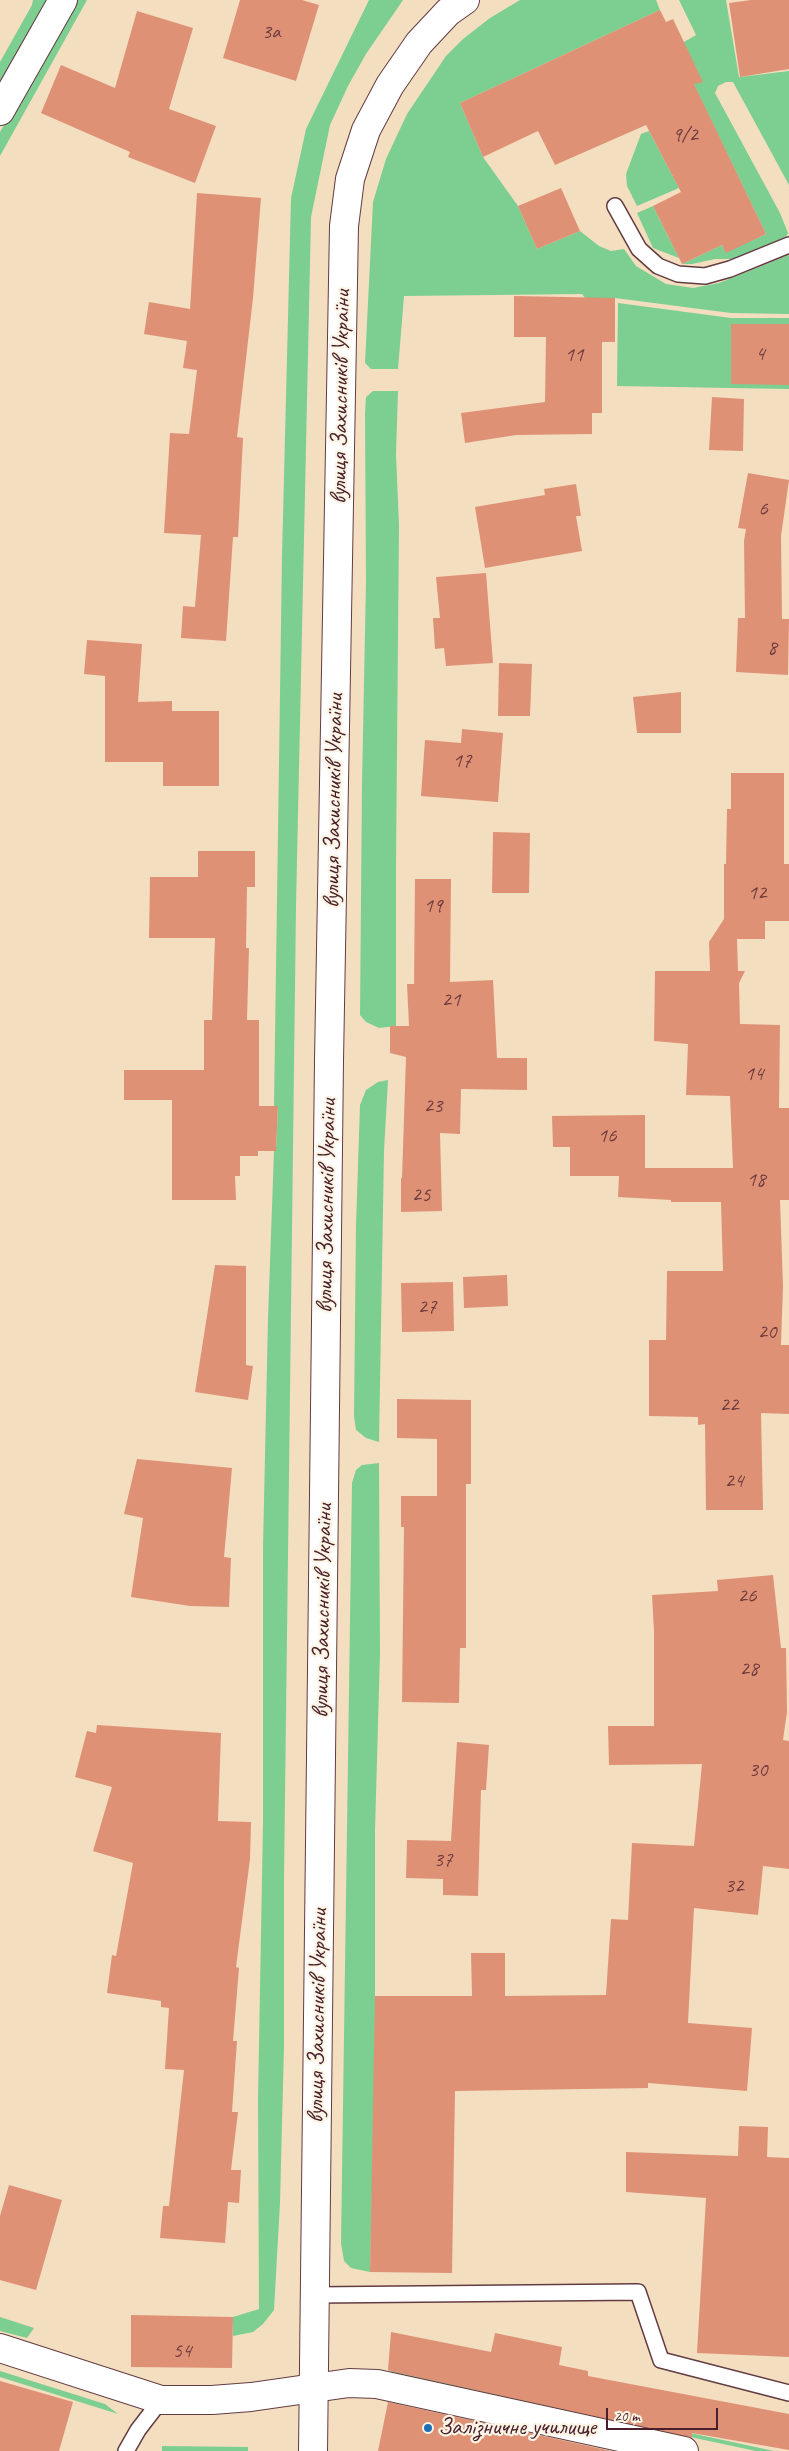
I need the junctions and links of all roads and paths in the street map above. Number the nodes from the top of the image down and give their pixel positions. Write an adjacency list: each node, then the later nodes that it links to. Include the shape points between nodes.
1 (63, 0): 3 (street)
2 (465, 0): 6 (street, вулиця Захисників України, via 448,12 419,43 390,85 363,138 350,179 344,226 329,1060)
3 (0, 111)
4 (615, 206): 5 (lane, via 639,249 658,266 678,274 705,276)
5 (789, 245)
6 (315, 2295): 8 (street, вулиця Захисників України); 9 (lane, via 638,2292 661,2360)
7 (0, 2348): 10 (street)
8 (315, 2386): 10 (street, via 242,2398); 12 (street, вулиця Захисників України); 13 (street, via 377,2384)
9 (789, 2393)
10 (161, 2400): 11 (lane)
11 (126, 2451)
12 (313, 2451)
13 (684, 2451)

